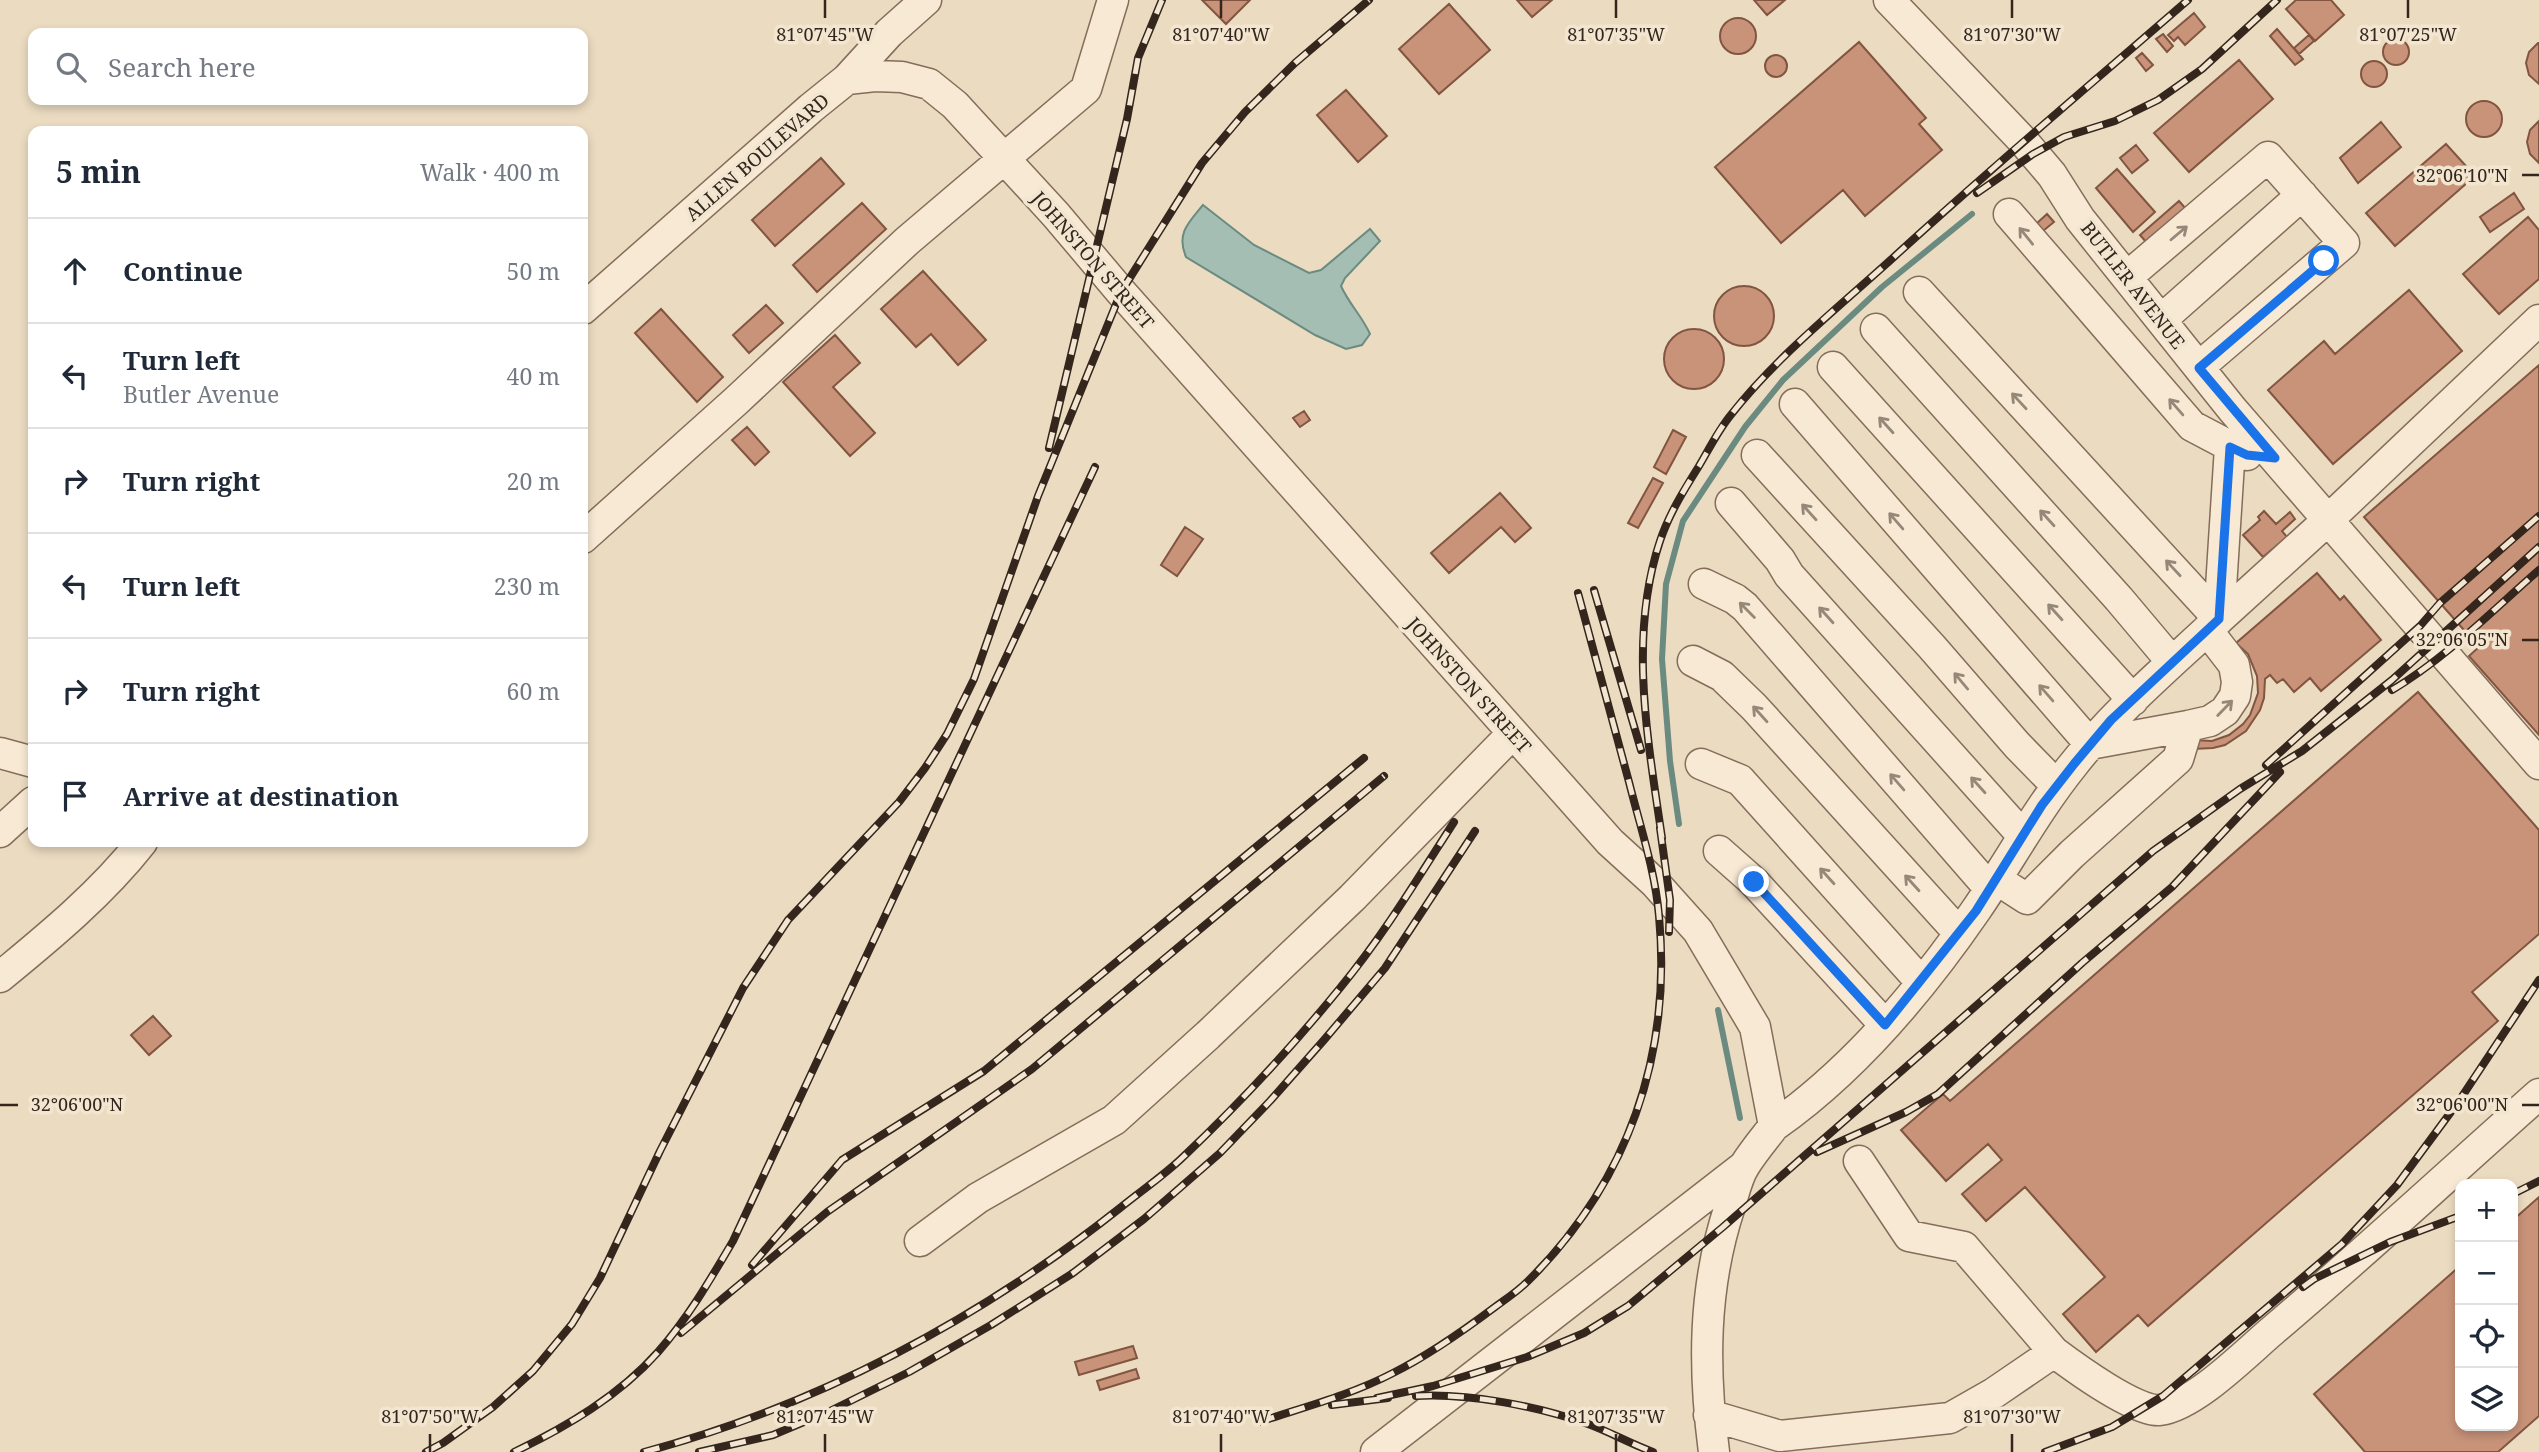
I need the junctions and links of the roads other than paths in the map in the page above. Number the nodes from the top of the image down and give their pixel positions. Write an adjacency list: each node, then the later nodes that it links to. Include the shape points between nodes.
1 (926, 0): 4 (street, ALLEN BOULEVARD)
2 (1113, 0): 5 (street, via 1086,89)
3 (1889, 0): 8 (street, BUTLER AVENUE, via 2024,142)
4 (847, 79): 5 (street, JOHNSTON STREET, via 902,77 929,84 955,105); 10 (street, ALLEN BOULEVARD)
5 (1004, 160): 22 (street, via 907,241); 29 (street, JOHNSTON STREET)
6 (2302, 195): 8 (street, one-way to 6, via 2268,157); 11 (street); 15 (street, via 2344,243)
7 (2009, 214): 17 (street, one-way to 7, via 2192,426)
8 (2127, 277): 11 (street, BUTLER AVENUE)
9 (1919, 292): 24 (street, one-way to 9)
10 (588, 305)
11 (2161, 320): 15 (street, BUTLER AVENUE)
12 (2539, 320): 21 (street)
13 (1876, 329): 26 (street, one-way to 13)
14 (1833, 367): 27 (street, one-way to 14)
15 (2199, 368): 19 (street, BUTLER AVENUE)
16 (1795, 404): 30 (street, one-way to 16)
17 (2230, 447): 19 (street, via 2247,455); 24 (street)
18 (1757, 455): 35 (street, one-way to 18)
19 (2275, 458): 21 (street, BUTLER AVENUE)
20 (1731, 503): 38 (street, one-way to 20, via 1789,575)
21 (2328, 520): 24 (street); 34 (street, BUTLER AVENUE)
22 (588, 534)
23 (1704, 584): 41 (street, one-way to 23, via 1745,607)
24 (2213, 624): 26 (street); 28 (street, one-way to 24, via 2210,721 2225,711 2235,696 2234,665)
25 (1693, 661): 42 (street, one-way to 25, via 1754,707 1722,676)
26 (2172, 662): 27 (street)
27 (2133, 700): 30 (street)
28 (2188, 726): 30 (street); 41 (street, via 2178,759 2027,899)
29 (1513, 734): 47 (street, JOHNSTON STREET, via 1698,931 1755,1027); 50 (street, via 1352,898 1114,1120 978,1198)
30 (2090, 744): 35 (street)
31 (0, 753): 32 (street)
32 (28, 761)
33 (1701, 764): 44 (street, one-way to 33, via 1740,780)
34 (2539, 764)
35 (2057, 786): 38 (street)
36 (28, 807): 37 (street)
37 (0, 832)
38 (2023, 836): 41 (street)
39 (138, 847): 43 (street, via 122,868)
40 (1719, 851): 45 (street, via 1754,882)
41 (1993, 884): 42 (street)
42 (1958, 933): 44 (street)
43 (0, 977)
44 (1922, 982): 45 (street)
45 (1885, 1025): 47 (street, via 1804,1105)
46 (2539, 1094): 51 (street, via 2297,1310 2181,1403 2158,1410 2121,1396)
47 (1774, 1126): 49 (street)
48 (1859, 1161): 51 (street, via 1909,1236 1964,1248)
49 (1743, 1167): 52 (street, via 1713,1271 1706,1325); 53 (street)
50 (920, 1241)
51 (2054, 1352): 52 (street, via 1950,1419 1780,1436)
52 (1709, 1415): 54 (street)
53 (1376, 1452)
54 (1714, 1452)

